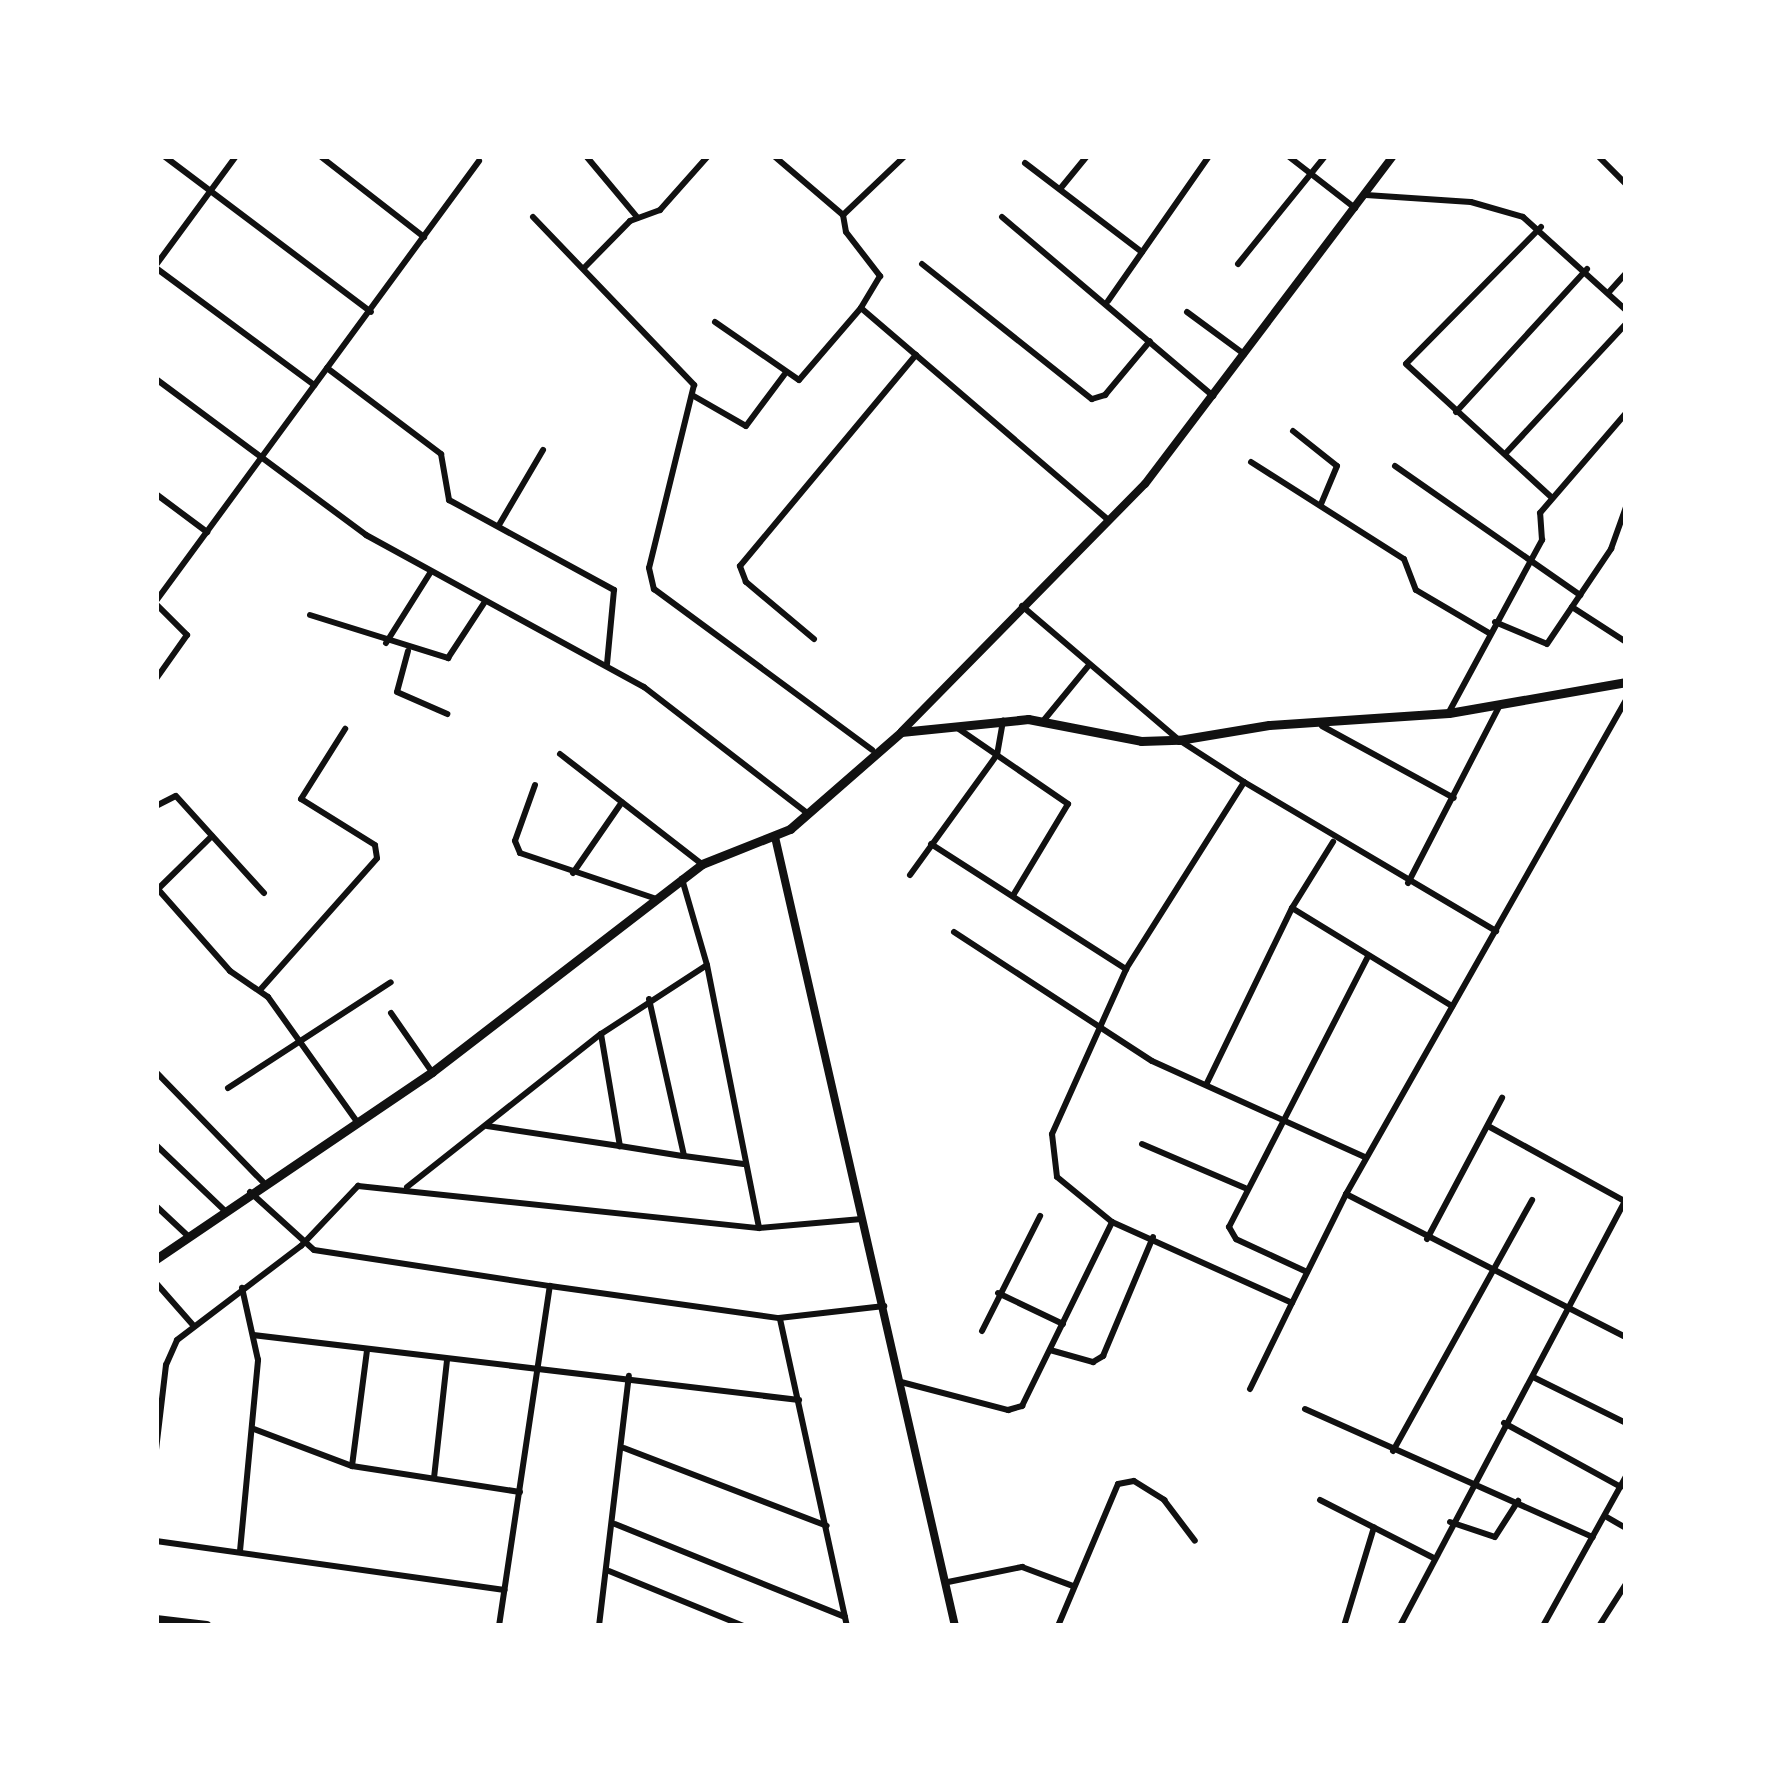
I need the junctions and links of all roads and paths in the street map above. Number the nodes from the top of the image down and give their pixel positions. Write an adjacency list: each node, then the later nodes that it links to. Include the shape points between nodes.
1 (164, 156): 19 (street)
2 (236, 156): 19 (street)
3 (320, 156): 27 (street)
4 (586, 156): 24 (street)
5 (707, 156): 24 (street, via 660,210)
6 (774, 156): 22 (street)
7 (905, 156): 22 (street)
8 (1088, 156): 18 (street)
9 (1209, 156): 28 (street)
10 (1288, 156): 16 (street)
11 (1324, 156): 16 (street)
12 (1393, 156): 20 (street)
13 (1598, 156): 17 (street)
14 (479, 161): 27 (street)
15 (1025, 163): 18 (street)
16 (1311, 173): 21 (street); 30 (street)
17 (1626, 184)
18 (1060, 189): 28 (street)
19 (210, 190): 31 (street); 39 (street)
20 (1366, 195): 21 (street); 26 (street, via 1472,202)
21 (1355, 208): 44 (street)
22 (842, 214): 37 (street, via 845,232 880,276)
23 (533, 217): 33 (street)
24 (637, 217): 33 (street)
25 (1002, 217): 36 (street)
26 (1540, 227): 32 (street); 52 (street, via 1406,364)
27 (424, 236): 39 (street)
28 (1142, 252): 36 (street)
29 (922, 264): 43 (street, via 1092,398 1105,395)
30 (1238, 264)
31 (156, 267): 49 (street)
32 (1587, 268): 35 (street); 52 (street)
33 (583, 269): 50 (street, via 692,378)
34 (1626, 273): 35 (street)
35 (1609, 292): 38 (street)
36 (1107, 302): 43 (street)
37 (861, 308): 45 (street); 47 (street, via 803,377)
38 (1626, 310)
39 (371, 312): 46 (street)
40 (1187, 312): 44 (street)
41 (715, 322): 47 (street)
42 (1626, 324): 56 (street)
43 (1150, 341): 51 (street)
44 (1244, 354): 51 (street)
45 (916, 355): 64 (street); 77 (street, via 740,566 746,583)
46 (327, 368): 49 (street); 65 (street, via 442,454 449,500)
47 (784, 375): 50 (street, via 746,426)
48 (156, 380): 57 (street)
49 (314, 385): 57 (street)
50 (692, 395): 97 (street, via 649,568 654,589)
51 (1213, 396): 64 (street)
52 (1456, 412): 56 (street)
53 (1626, 413): 61 (street)
54 (1293, 431): 62 (street, via 1337,466)
55 (543, 450): 65 (street)
56 (1505, 454): 61 (street)
57 (261, 460): 66 (street); 68 (street)
58 (1251, 462): 62 (street)
59 (1395, 466): 67 (street)
60 (156, 494): 66 (street)
61 (1552, 498): 67 (street, via 1538,518 1544,535)
62 (1321, 505): 76 (street, via 1404,559 1421,594)
63 (1626, 507): 69 (street, via 1617,538)
64 (1108, 520): 72 (street)
65 (499, 525): 81 (street, via 614,590)
66 (207, 532): 71 (street)
67 (1529, 560): 69 (street); 75 (street)
68 (430, 573): 70 (street); 79 (street)
69 (1580, 595): 73 (street)
70 (484, 602): 80 (street, via 452,656); 81 (street)
71 (156, 603): 83 (street, via 187,635)
72 (1022, 606): 82 (street); 95 (street)
73 (1572, 607): 75 (street, via 1541,645); 78 (street)
74 (310, 615): 79 (street)
75 (1495, 622): 76 (street)
76 (1489, 633): 87 (street)
77 (814, 639)
78 (1626, 642)
79 (386, 643): 80 (street)
80 (409, 649): 88 (street, via 397,692)
81 (607, 664): 105 (street)
82 (1089, 665): 90 (street); 96 (street)
83 (156, 679)
84 (1626, 682): 86 (main road)
85 (1626, 700): 89 (street)
86 (1500, 705): 87 (main road); 102 (street)
87 (1448, 713): 92 (main road)
88 (447, 715)
89 (1622, 719): 121 (street)
90 (1044, 720): 91 (main road); 96 (main road, via 1120,738)
91 (1003, 721): 93 (main road); 99 (street)
92 (1322, 726): 96 (main road, via 1269,724); 102 (street)
93 (955, 727): 95 (main road); 99 (street)
94 (345, 729): 126 (street, via 301,799 375,845 377,857)
95 (901, 732): 97 (main road)
96 (1179, 740): 100 (street)
97 (872, 750): 105 (main road)
98 (560, 754): 103 (street)
99 (997, 754): 109 (street); 117 (street, via 1069,810)
100 (1244, 782): 108 (street); 124 (street)
101 (535, 784): 111 (street, via 515,847)
102 (1454, 798): 114 (street)
103 (622, 802): 110 (street); 111 (street)
104 (156, 806): 106 (street, via 172,793)
105 (807, 812): 107 (main road)
106 (212, 836): 115 (street); 116 (street)
107 (775, 837): 110 (main road); 158 (street)
108 (1334, 841): 114 (street); 119 (street)
109 (931, 844): 112 (street); 117 (street)
110 (703, 864): 113 (main road)
111 (573, 874): 118 (street)
112 (910, 875)
113 (682, 879): 118 (main road); 123 (street)
114 (1408, 883): 121 (street)
115 (157, 889): 126 (street, via 230,971)
116 (264, 893)
117 (1014, 894): 124 (street)
118 (657, 899): 134 (main road)
119 (1292, 908): 122 (street); 135 (street)
120 (954, 932): 130 (street)
121 (1496, 932): 128 (street)
122 (1368, 956): 128 (street); 138 (street)
123 (707, 965): 127 (street); 147 (street)
124 (1126, 969): 130 (street)
125 (391, 982): 132 (street)
126 (260, 990): 132 (street)
127 (649, 999): 131 (street); 145 (street)
128 (1452, 1006): 146 (street)
129 (391, 1013): 134 (street)
130 (1098, 1028): 135 (street); 159 (street, via 1052,1134 1051,1157 1068,1188)
131 (601, 1034): 140 (street); 144 (street)
132 (304, 1044): 136 (street); 139 (street)
133 (156, 1072): 148 (street)
134 (432, 1072): 139 (main road)
135 (1207, 1083): 138 (street)
136 (228, 1088)
137 (1502, 1098): 141 (street)
138 (1281, 1117): 146 (street); 150 (street)
139 (357, 1122): 148 (main road)
140 (488, 1126): 144 (street); 149 (street)
141 (1488, 1126): 154 (street); 163 (street)
142 (1142, 1144): 150 (street)
143 (156, 1145): 156 (street)
144 (620, 1146): 145 (street)
145 (684, 1156): 147 (street)
146 (1365, 1157): 152 (street)
147 (743, 1164): 160 (street)
148 (263, 1182): 151 (main road)
149 (407, 1187): 160 (street); 164 (street, via 351,1190)
150 (1245, 1188): 166 (street, via 1229,1232)
151 (250, 1192): 156 (main road); 164 (street)
152 (1346, 1193): 163 (street); 166 (street)
153 (1532, 1200): 167 (street)
154 (1625, 1201): 174 (street)
155 (156, 1206): 161 (street)
156 (225, 1211): 161 (main road)
157 (1040, 1216): 171 (street)
158 (862, 1220): 160 (street); 173 (street)
159 (1112, 1222): 162 (street); 177 (street)
160 (759, 1228)
161 (189, 1237): 165 (main road)
162 (1153, 1237): 172 (street); 182 (street, via 1103,1355 1093,1363)
163 (1426, 1239): 167 (street)
164 (301, 1246): 169 (street); 170 (street)
165 (156, 1259)
166 (1307, 1272): 172 (street)
167 (1490, 1274): 174 (street); 196 (street)
168 (156, 1283): 176 (street)
169 (550, 1286): 175 (street); 184 (street)
170 (242, 1288): 176 (street); 179 (street)
171 (998, 1293): 177 (street); 178 (street)
172 (1292, 1304): 188 (street)
173 (884, 1306): 175 (street); 187 (street)
174 (1567, 1309): 180 (street); 186 (street)
175 (779, 1318): 189 (street)
176 (192, 1324): 195 (street, via 166,1365)
177 (1064, 1324): 182 (street)
178 (982, 1331)
179 (254, 1334): 181 (street); 193 (street)
180 (1626, 1337)
181 (367, 1350): 183 (street); 197 (street)
182 (1050, 1350): 187 (street, via 1016,1409)
183 (447, 1360): 184 (street); 199 (street)
184 (536, 1369): 185 (street); 202 (street)
185 (628, 1376): 189 (street); 194 (street)
186 (1532, 1376): 191 (street); 192 (street)
187 (901, 1382): 217 (street)
188 (1250, 1389)
189 (799, 1400): 208 (street)
190 (1305, 1409): 196 (street)
191 (1626, 1423)
192 (1504, 1424): 200 (street); 201 (street)
193 (254, 1429): 197 (street); 214 (street)
194 (624, 1448): 207 (street); 208 (street)
195 (156, 1450)
196 (1393, 1451): 200 (street)
197 (352, 1466): 199 (street)
198 (1626, 1476): 201 (street)
199 (434, 1478): 202 (street)
200 (1472, 1479): 204 (street); 206 (street)
201 (1621, 1487): 205 (street)
202 (522, 1492): 220 (street)
203 (1320, 1500): 209 (street)
204 (1518, 1501): 206 (street, via 1495,1537); 211 (street)
205 (1605, 1516): 210 (street); 211 (street)
206 (1450, 1522): 215 (street)
207 (615, 1524): 216 (street); 222 (street)
208 (826, 1526): 222 (street)
209 (1374, 1527): 215 (street); 230 (street)
210 (1626, 1528)
211 (1594, 1537): 232 (street)
212 (1195, 1540): 219 (street, via 1164,1500 1125,1480 1112,1489)
213 (156, 1541): 214 (street)
214 (240, 1551): 220 (street)
215 (1432, 1557): 231 (street)
216 (609, 1571): 226 (street); 227 (street)
217 (948, 1582): 219 (street, via 1022,1567); 228 (street)
218 (1626, 1583): 233 (street)
219 (1073, 1586): 229 (street)
220 (505, 1590): 225 (street)
221 (156, 1620): 223 (main road)
222 (846, 1622)
223 (186, 1625): 224 (main road)
224 (207, 1626)
225 (499, 1626)
226 (598, 1626)
227 (744, 1626)
228 (955, 1626)
229 (1058, 1626)
230 (1344, 1626)
231 (1400, 1626)
232 (1543, 1626)
233 (1599, 1626)

